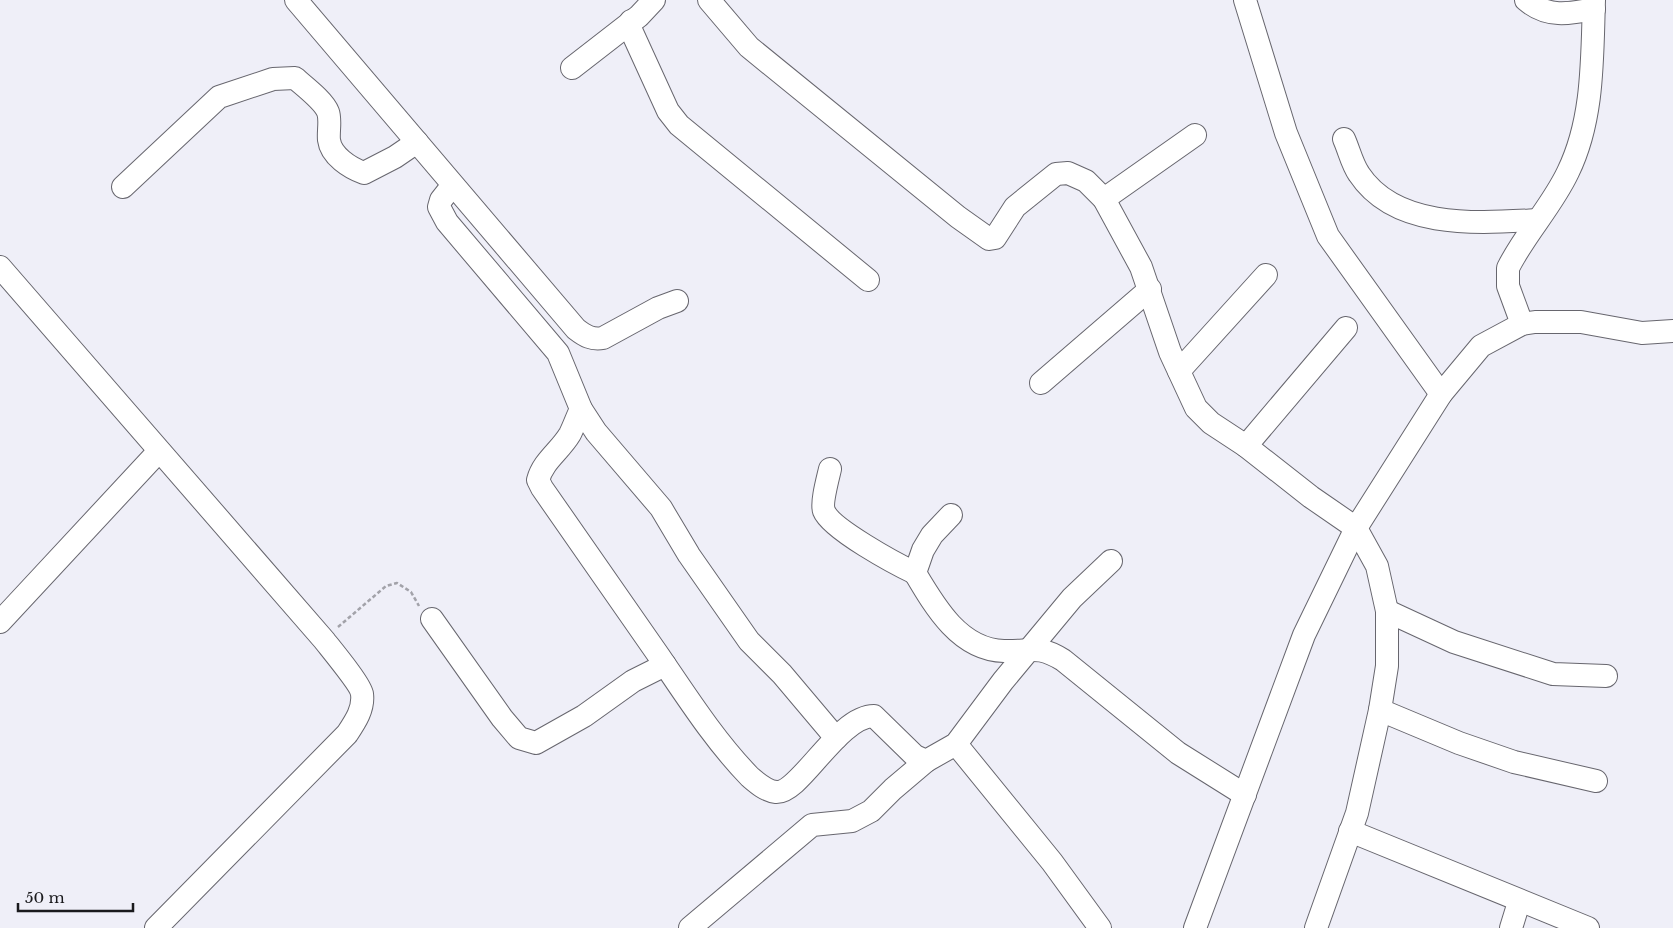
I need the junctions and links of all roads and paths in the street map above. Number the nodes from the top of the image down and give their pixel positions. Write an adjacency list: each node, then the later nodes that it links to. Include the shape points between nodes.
1 (296, 0): 11 (street)
2 (654, 0): 7 (street)
3 (709, 0): 14 (street, via 749,47 989,239 995,238 1015,208 1056,174 1077,176)
4 (1245, 0): 26 (street, via 1286,133 1328,236)
5 (1526, 0): 6 (street, via 1560,15)
6 (1594, 4): 15 (street, via 1588,109 1581,142 1568,173)
7 (631, 21): 8 (street); 18 (street, via 631,30 668,110 679,126)
8 (572, 68)
9 (1196, 135): 14 (street)
10 (1344, 139): 15 (street, via 1359,174 1375,192 1393,205 1420,215 1458,220)
11 (417, 142): 12 (street, via 364,173 351,169 329,142 328,112 295,78 273,79 219,97); 13 (street)
12 (123, 186)
13 (452, 186): 20 (street, via 585,336 603,338); 27 (street, via 439,207 447,222 558,353)
14 (1104, 199): 19 (street)
15 (1538, 220): 21 (street, via 1506,276)
16 (0, 267): 29 (street)
17 (1266, 275): 24 (street)
18 (868, 280)
19 (1150, 289): 24 (street); 25 (street)
20 (677, 301)
21 (1522, 324): 23 (street, via 1581,322 1642,333); 26 (street, via 1481,346)
22 (1346, 328): 28 (street)
23 (1673, 332)
24 (1179, 371): 28 (street, via 1196,408 1211,423)
25 (1041, 383)
26 (1441, 394): 32 (street)
27 (581, 409): 40 (street, via 570,434 544,465 538,480); 43 (street, via 596,432 661,508 689,555 749,641 782,674)
28 (1246, 446): 32 (street)
29 (159, 451): 37 (street); 38 (street)
30 (830, 469): 34 (street, via 823,509 831,522 901,567)
31 (951, 515): 34 (street, via 932,535)
32 (1356, 528): 35 (street, via 1377,566); 47 (street, via 1304,635)
33 (1110, 561): 39 (street, via 1072,598)
34 (916, 573): 39 (street, via 936,607 964,638 977,646 1004,652)
35 (1387, 610): 41 (street, via 1454,642 1553,674); 42 (street, via 1387,666)
36 (432, 619): 38 (path, via 411,592 397,583 386,586 368,599); 40 (street, via 519,738 536,743 584,716 633,681)
37 (0, 622)
38 (324, 640): 50 (street, via 362,692 362,705 356,722)
39 (1029, 649): 44 (street); 47 (street, via 1048,651 1064,660 1178,753)
40 (665, 665): 43 (street, via 729,754 750,777 770,791 789,788)
41 (1606, 676)
42 (1380, 710): 46 (street, via 1514,762); 48 (street)
43 (836, 738): 45 (street, via 865,716 874,716 915,756)
44 (956, 744): 45 (street); 52 (street, via 1052,862)
45 (926, 761): 51 (street, via 871,811 852,821 812,824)
46 (1596, 781)
47 (1246, 795): 53 (street)
48 (1350, 831): 49 (street); 54 (street)
49 (1519, 902): 55 (street); 56 (street)
50 (156, 928)
51 (690, 928)
52 (1100, 928)
53 (1195, 928)
54 (1316, 928)
55 (1511, 928)
56 (1588, 928)

